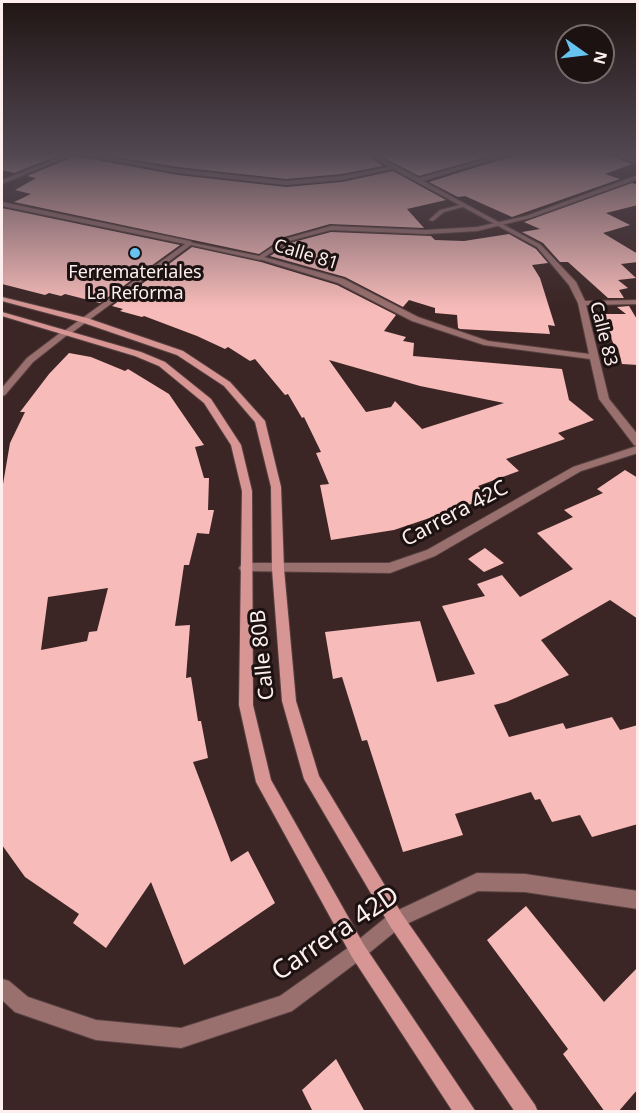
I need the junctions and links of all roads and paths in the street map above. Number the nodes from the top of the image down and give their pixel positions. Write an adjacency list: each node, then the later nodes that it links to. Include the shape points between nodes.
1 (11, 206): 7 (street, Calle 81)
2 (461, 206): 5 (lane, via 442,211)
3 (466, 206): 6 (street, Calle 83)
4 (558, 206): 6 (street)
5 (431, 220)
6 (498, 225): 8 (street, via 440,232 337,227 294,237); 11 (street, Calle 83, via 539,246 573,284)
7 (190, 243): 8 (street, Calle 81); 13 (street)
8 (260, 258): 15 (street, Calle 81, via 341,281 415,320 487,343)
9 (2, 299): 13 (main road, Calle 80B)
10 (638, 302): 11 (street)
11 (582, 303): 15 (street, Calle 83)
12 (2, 314): 14 (main road, Calle 80B)
13 (84, 320): 14 (street); 20 (main road, Calle 80B, via 180,353 227,384 260,421 276,487)
14 (68, 332): 16 (street, via 30,360); 19 (main road, Calle 80B, via 162,364 208,401 236,445 248,491)
15 (593, 357): 17 (street, Calle 83, via 604,399)
16 (2, 393)
17 (638, 443)
18 (638, 449): 20 (street, Carrera 42C, via 577,469 431,553 390,568)
19 (245, 568): 20 (street, Carrera 42C); 23 (main road, Calle 80B, via 246,705 264,782)
20 (278, 568): 22 (main road, Calle 80B, via 289,701 312,779)
21 (638, 900): 22 (street, Carrera 42D, via 525,883 477,882)
22 (396, 920): 23 (street, Carrera 42D); 26 (main road, Calle 80B)
23 (358, 951): 24 (street, Carrera 42D, via 285,1004 180,1038 96,1030 22,1005); 25 (main road, Calle 80B)
24 (2, 988)
25 (466, 1112)
26 (528, 1112)

